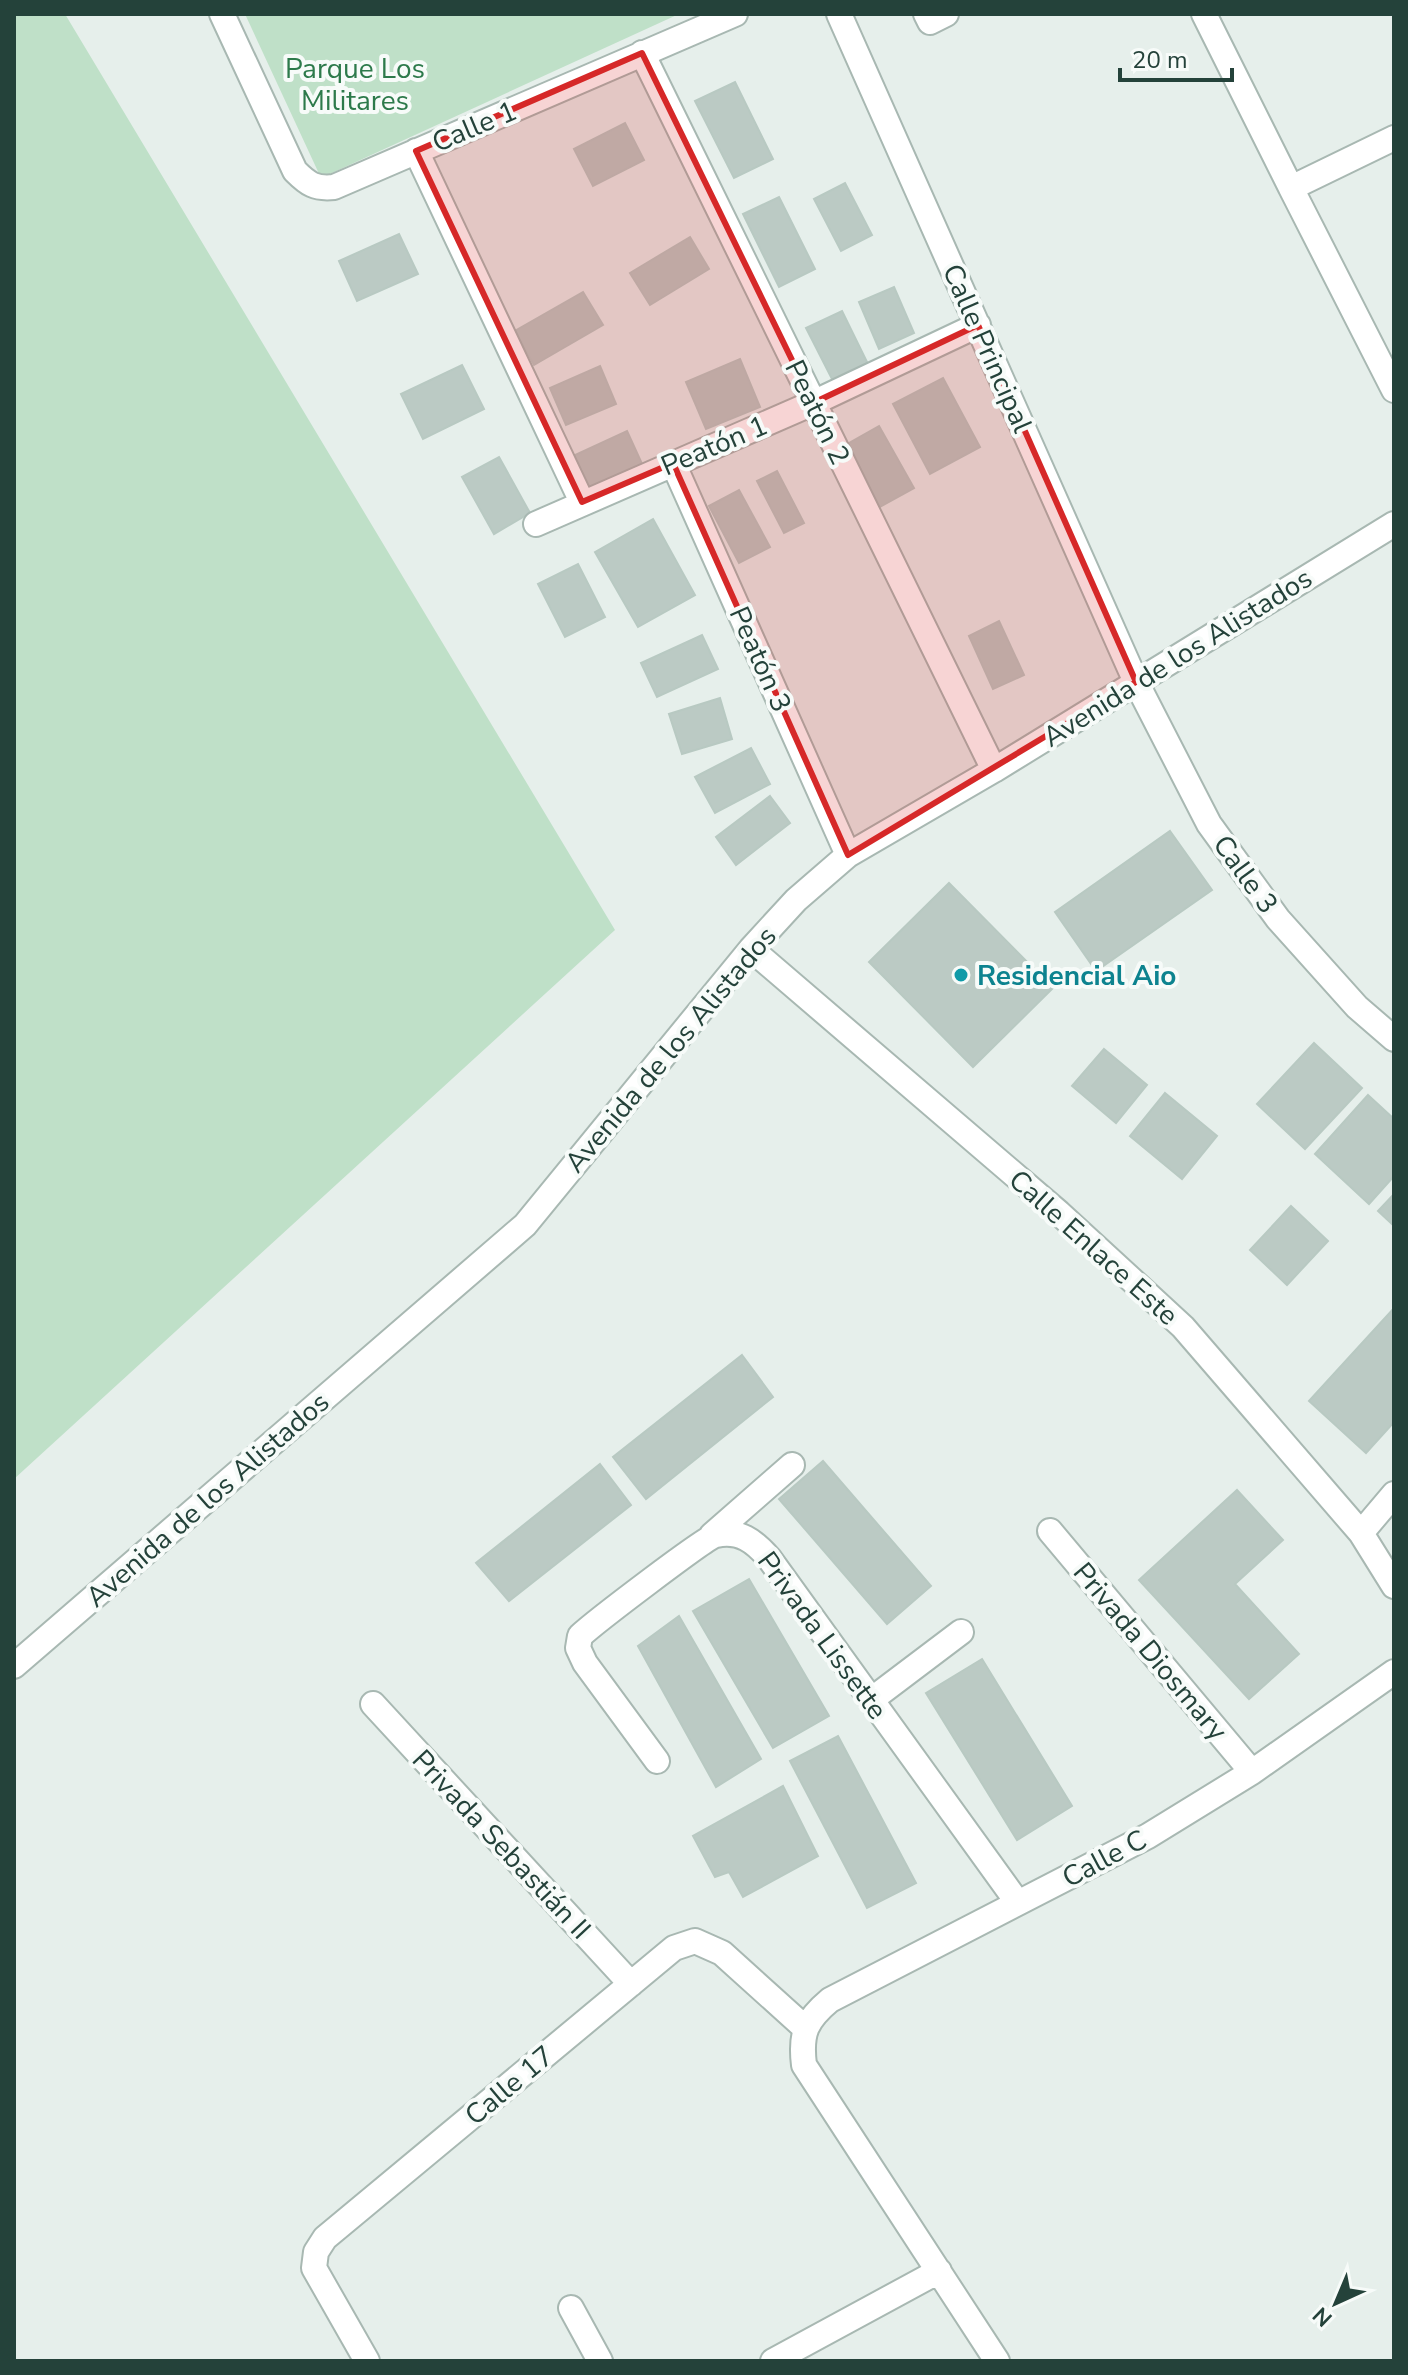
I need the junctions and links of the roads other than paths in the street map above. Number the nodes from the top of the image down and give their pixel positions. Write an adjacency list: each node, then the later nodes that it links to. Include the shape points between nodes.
1 (222, 14): 9 (street, Calle 1, via 295,171 309,185 334,187)
2 (735, 14): 7 (street, Calle 1)
3 (839, 14): 11 (street, Calle Principal)
4 (926, 14): 5 (street, via 930,22)
5 (946, 14)
6 (1204, 14): 10 (street)
7 (642, 53): 9 (street, Calle 1); 13 (street, Peatón 2)
8 (1394, 138): 10 (street)
9 (416, 151): 15 (street)
10 (1291, 188): 12 (street)
11 (978, 325): 13 (street, Peatón 1); 18 (street, Calle Principal)
12 (1394, 390)
13 (813, 403): 14 (street, Peatón 1); 19 (street, Peatón 2)
14 (673, 463): 15 (street, Peatón 1); 20 (street, Peatón 3)
15 (582, 502): 16 (street, Peatón 1)
16 (536, 524)
17 (1394, 524): 18 (street, Avenida de los Alistados)
18 (1136, 682): 19 (street, Avenida de los Alistados); 22 (street, Calle 3, via 1209,824 1278,919 1357,1007)
19 (994, 770): 20 (street, Avenida de los Alistados)
20 (848, 855): 21 (street, Avenida de los Alistados)
21 (751, 949): 26 (street, Calle Enlace Este, via 1059,1213 1183,1327); 30 (street, Avenida de los Alistados, via 525,1225)
22 (1394, 1039)
23 (792, 1465): 27 (street)
24 (1394, 1494): 26 (street)
25 (1050, 1531): 35 (street, Privada Diosmary)
26 (1361, 1533): 28 (street, Calle Enlace Este)
27 (712, 1535): 32 (street, Privada Lissette, via 740,1534 755,1543); 34 (street, via 580,1636 578,1648 585,1663)
28 (1394, 1586)
29 (961, 1632): 32 (street)
30 (14, 1666)
31 (1394, 1672): 35 (street, Calle C)
32 (871, 1700): 36 (street, Privada Lissette)
33 (373, 1704): 37 (street, Privada Sebastián II)
34 (657, 1761)
35 (1252, 1772): 36 (street, Calle C, via 1148,1836)
36 (1018, 1903): 38 (street, Calle C, via 830,2000)
37 (631, 1984): 38 (street, Calle 17, via 674,1948 695,1941 722,1953); 41 (street, Calle 17, via 325,2238 314,2268)
38 (805, 2028): 39 (street, via 804,2065)
39 (939, 2271): 43 (street); 44 (street)
40 (571, 2308): 42 (street)
41 (367, 2361)
42 (600, 2361)
43 (773, 2361)
44 (997, 2361)

